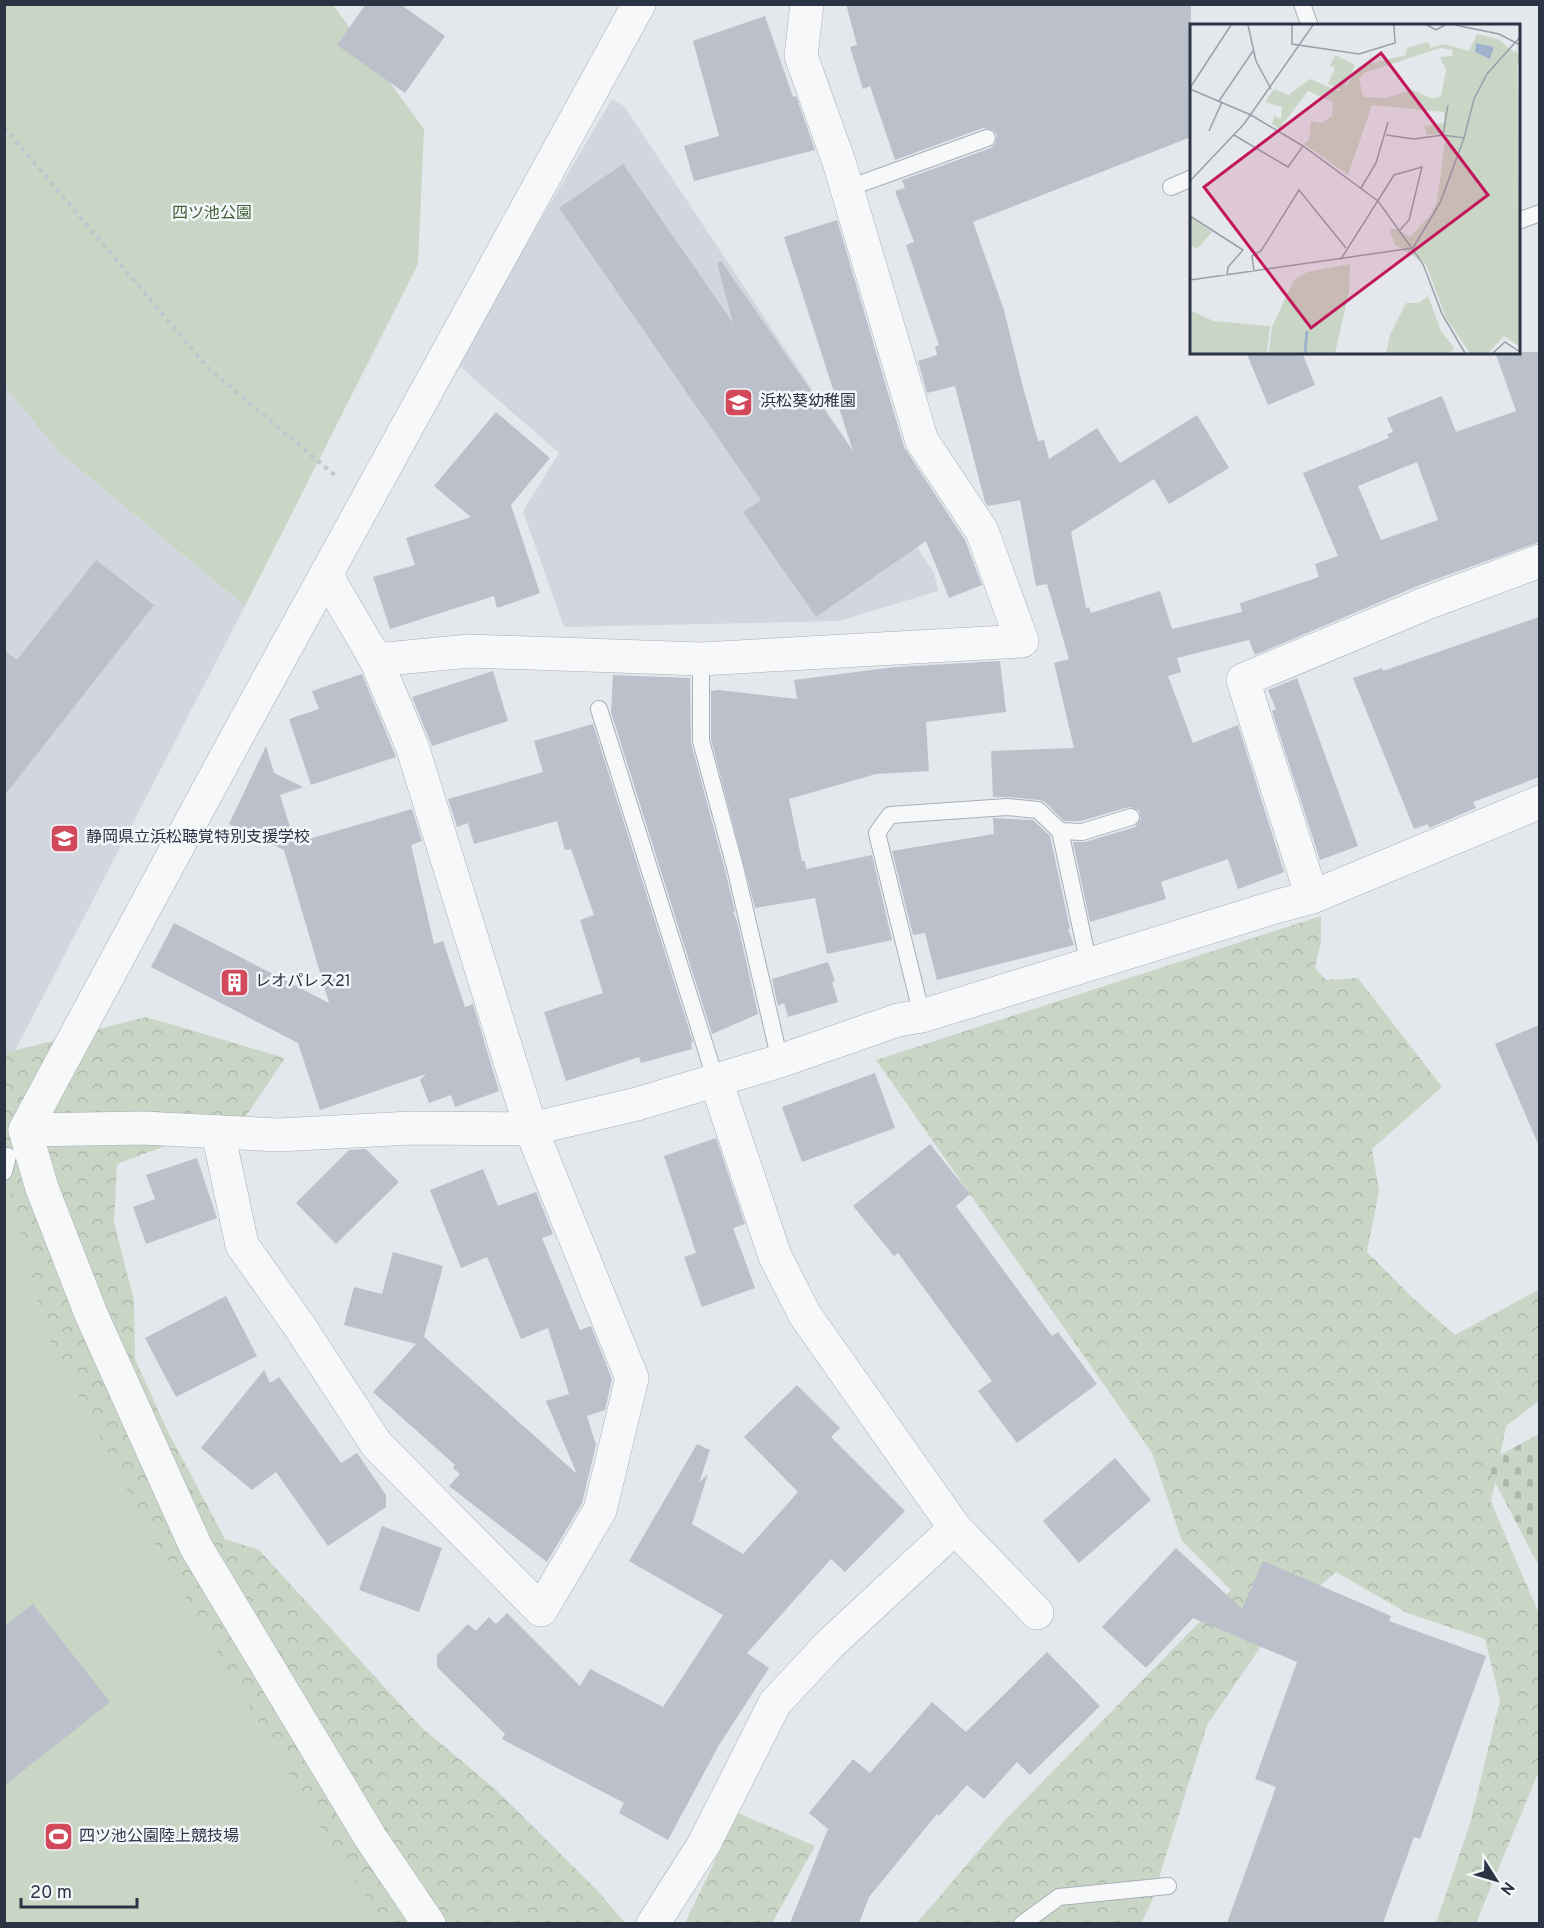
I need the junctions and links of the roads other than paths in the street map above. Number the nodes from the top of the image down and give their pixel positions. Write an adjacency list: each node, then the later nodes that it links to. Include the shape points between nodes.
1 (639, 4): 12 (street)
2 (807, 4): 8 (street, via 801,56)
3 (1302, 4): 4 (lane)
4 (1309, 24)
5 (987, 138): 8 (lane)
6 (1190, 178): 7 (lane)
7 (1171, 187)
8 (846, 189): 13 (street, via 922,441 982,531 1022,641)
9 (1539, 213): 10 (lane)
10 (1520, 220)
11 (1539, 561): 19 (street, via 1243,680)
12 (327, 572): 14 (street); 26 (street)
13 (701, 658): 14 (street, via 469,651); 22 (lane, via 701,741)
14 (376, 660): 24 (street, via 412,746)
15 (599, 709): 23 (lane)
16 (1539, 802): 19 (street)
17 (1131, 817): 18 (lane, via 1082,832)
18 (1060, 831): 20 (lane); 21 (lane, via 1038,810 1007,807 890,815 876,833)
19 (1312, 897): 20 (street)
20 (1089, 965): 21 (street)
21 (922, 1016): 22 (street, via 898,1020)
22 (780, 1061): 23 (street)
23 (716, 1081): 24 (street); 27 (street, via 775,1256 805,1315)
24 (531, 1129): 25 (street, via 411,1128 279,1135); 25 (street, via 632,1378 600,1510 541,1610 377,1445 242,1245)
25 (218, 1132): 26 (street, via 143,1128)
26 (11, 1147): 30 (street, via 42,1188 91,1314 196,1547 370,1837)
27 (955, 1528): 28 (street); 31 (street, via 830,1644 775,1703 704,1844)
28 (1037, 1613)
29 (1168, 1886): 32 (lane, via 1059,1897)
30 (429, 1923)
31 (653, 1923)
32 (1022, 1923)

